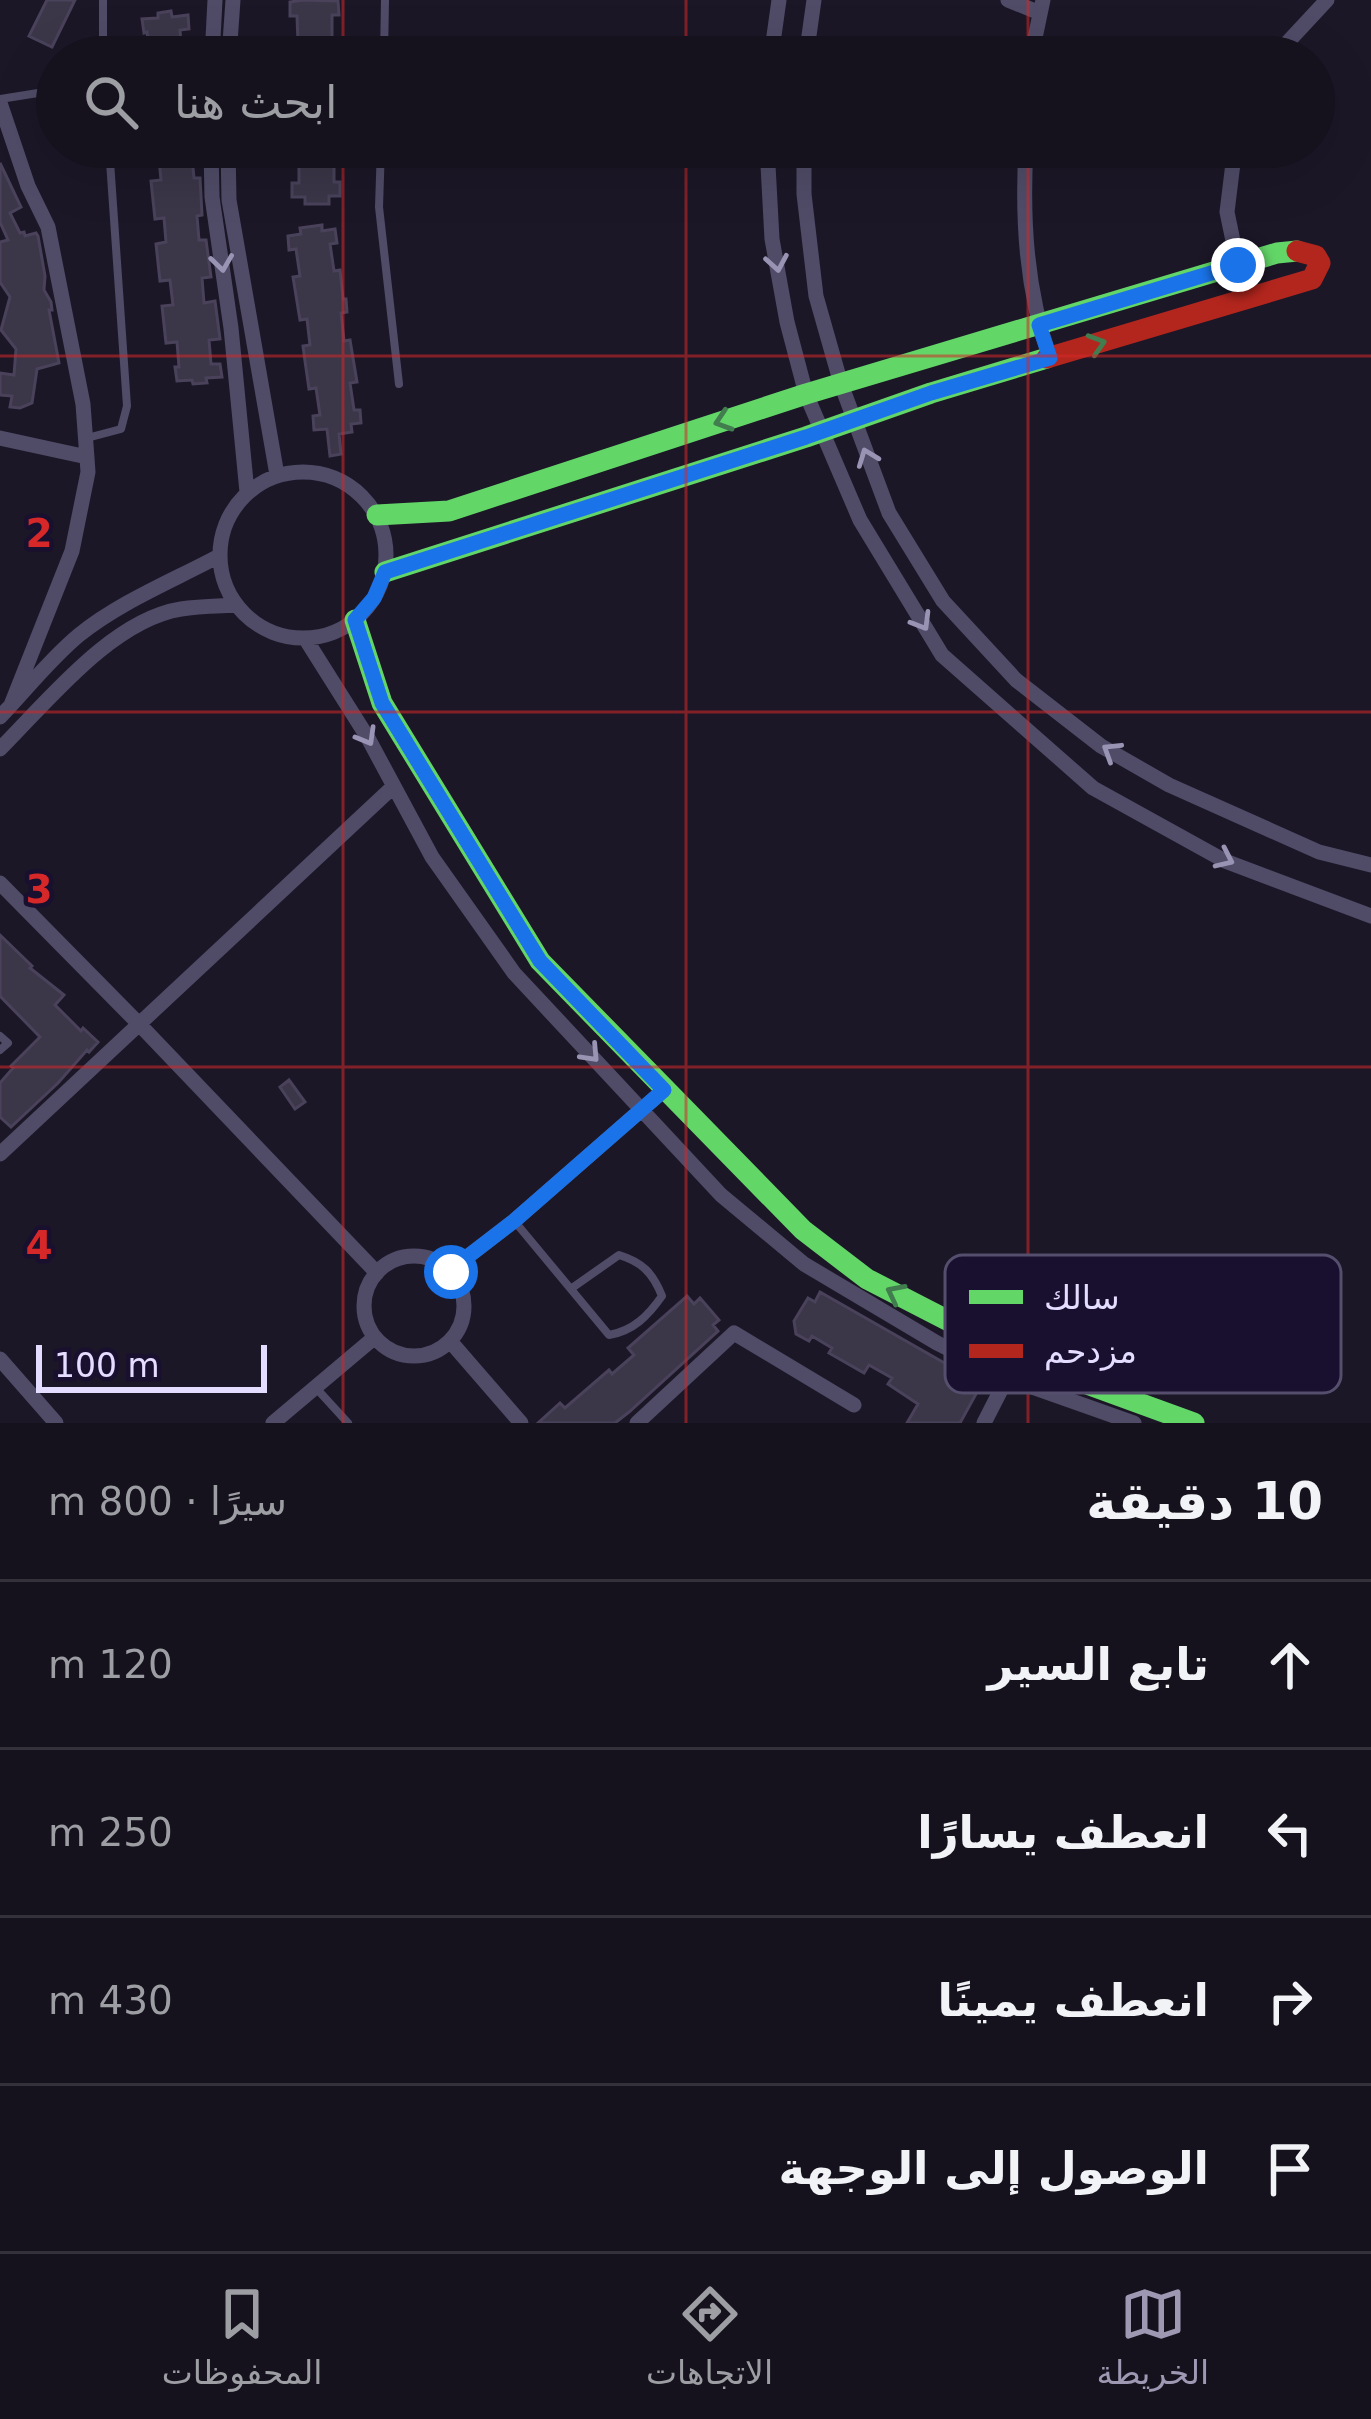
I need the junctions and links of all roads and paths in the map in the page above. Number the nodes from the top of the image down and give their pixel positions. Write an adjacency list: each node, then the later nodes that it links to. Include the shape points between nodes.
1 (103, 0): 10 (lane)
2 (215, 0): 11 (street)
3 (232, 0): 12 (street)
4 (385, 0): 13 (lane)
5 (779, 0): 14 (street)
6 (814, 0): 15 (street)
7 (1008, 0): 9 (street)
8 (1327, 0): 17 (street)
9 (1041, 6): 16 (street)
10 (103, 36)
11 (213, 36)
12 (231, 36)
13 (384, 36)
14 (774, 36)
15 (809, 36)
16 (1035, 36)
17 (1294, 36)
18 (36, 94): 19 (lane)
19 (0, 101): 37 (street, via 48,227)
20 (111, 168): 37 (lane, via 128,406 121,428)
21 (211, 168): 40 (street, one-way to 40)
22 (229, 168): 39 (street)
23 (381, 168): 32 (lane)
24 (768, 168): 33 (street, one-way to 33, via 772,239)
25 (804, 168): 31 (street, via 816,296)
26 (1025, 168): 29 (street)
27 (1232, 168): 28 (street, via 1227,212)
28 (1238, 265): 29 (street); 30 (street, one-way to 28, via 1312,279 1320,263 1298,251)
29 (1039, 325): 30 (street); 31 (street)
30 (1050, 358): 34 (street)
31 (841, 383): 33 (street); 34 (street)
32 (399, 384)
33 (806, 394): 35 (street); 41 (street, one-way to 41, via 449,511)
34 (853, 421): 35 (street); 50 (street, one-way to 34, via 1319,852 1168,785 1016,680 943,601 889,513)
35 (822, 431): 43 (street); 52 (street, one-way to 52, via 860,520 942,655 1093,788 1225,861)
36 (0, 438): 38 (street)
37 (85, 439): 38 (street)
38 (87, 457): 47 (street, via 72,551)
39 (277, 475): 40 (street); 41 (street, via 334,477)
40 (248, 492): 42 (street, via 222,533)
41 (377, 515): 43 (street)
42 (219, 556): 44 (street); 47 (street, via 109,613)
43 (385, 572): 45 (street)
44 (236, 605): 46 (street, via 255,623); 48 (street, via 178,609 128,629)
45 (355, 620): 46 (street); 56 (street, via 382,703 540,961)
46 (305, 638): 49 (street, one-way to 49)
47 (5, 711)
48 (0, 749)
49 (394, 786): 53 (street); 57 (street, one-way to 57, via 432,857 514,974)
50 (1371, 865)
51 (0, 883): 53 (street)
52 (1371, 916)
53 (140, 1024): 58 (street); 61 (street)
54 (0, 1036): 55 (lane, via 8,1043)
55 (0, 1051)
56 (664, 1090): 57 (street); 63 (street, one-way to 56, via 867,1279 802,1230)
57 (642, 1112): 59 (street); 66 (street, via 721,1195 804,1264)
58 (2, 1147)
59 (514, 1221): 60 (street); 62 (lane)
60 (449, 1271): 61 (street, via 404,1257); 65 (street, via 464,1302)
61 (377, 1273): 64 (street, via 364,1304)
62 (572, 1288): 62 (lane, via 619,1255 644,1266 662,1296 626,1332 609,1334)
63 (945, 1319)
64 (375, 1337): 65 (street, via 414,1356); 68 (street)
65 (450, 1341): 76 (street)
66 (945, 1347)
67 (0, 1359): 73 (street)
68 (316, 1386): 74 (street); 75 (lane)
69 (999, 1393): 78 (street)
70 (1049, 1393): 79 (street)
71 (1111, 1393): 80 (street, one-way to 71)
72 (854, 1405): 77 (street, via 734,1333)
73 (56, 1423)
74 (273, 1423)
75 (348, 1423)
76 (521, 1423)
77 (637, 1423)
78 (984, 1423)
79 (1134, 1423)
80 (1194, 1423)

